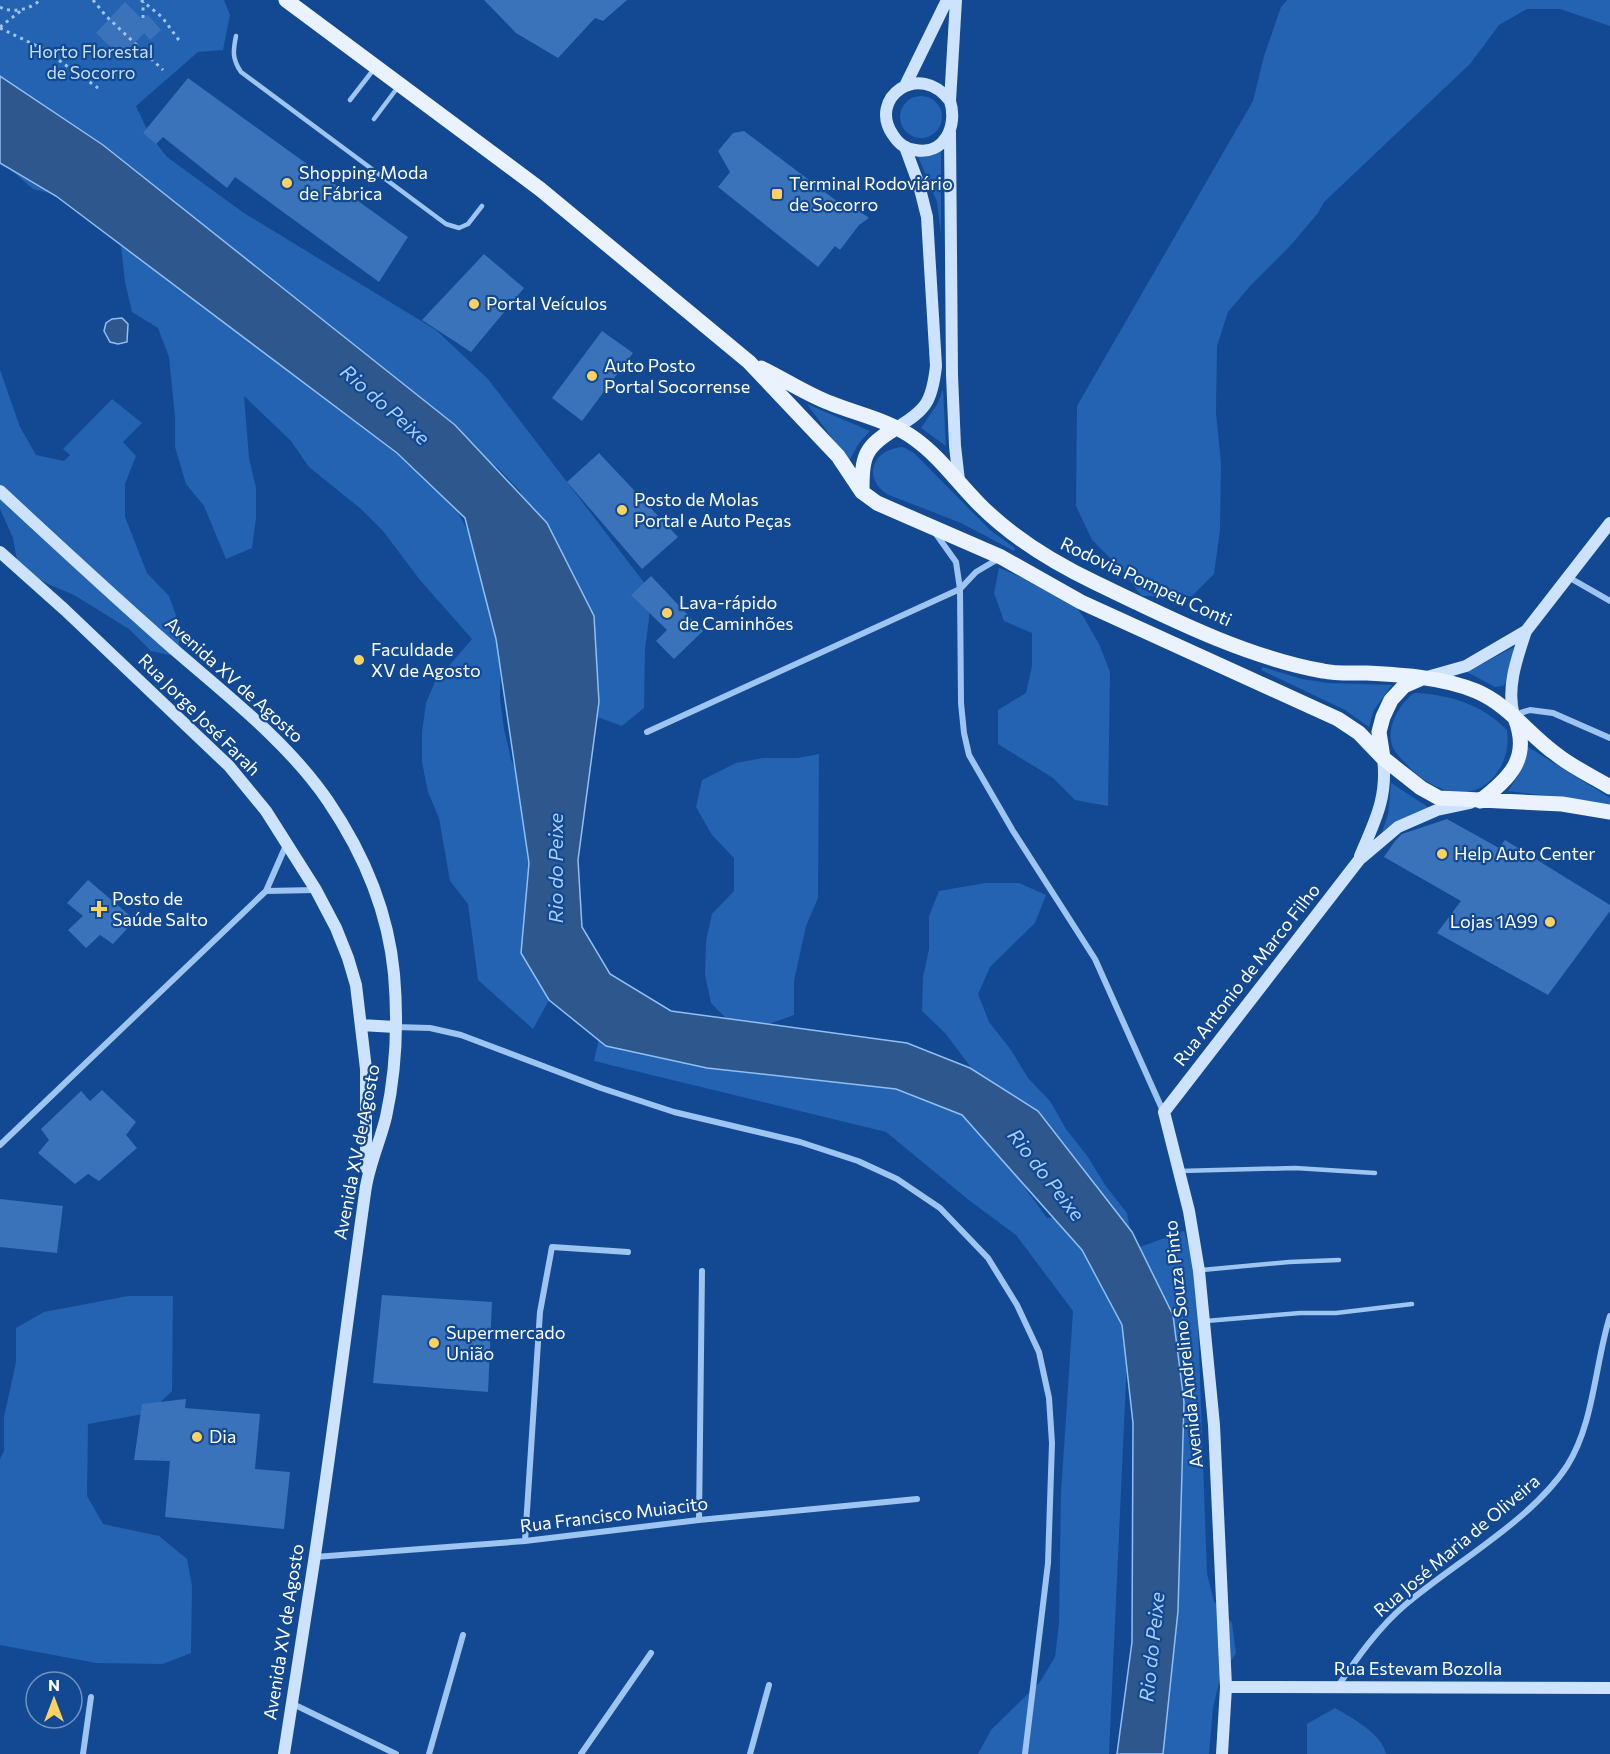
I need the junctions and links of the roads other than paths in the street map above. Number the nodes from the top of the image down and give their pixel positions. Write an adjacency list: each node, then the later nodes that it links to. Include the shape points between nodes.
1 (286, 0): 5 (main road)
2 (947, 0): 7 (street)
3 (956, 0): 9 (street)
4 (236, 36): 13 (lane, via 232,55 241,72 446,224 459,228 468,224)
5 (375, 67): 6 (main road); 8 (lane)
6 (399, 86): 10 (lane); 14 (main road, via 540,189)
7 (905, 86): 9 (street, via 936,86); 12 (street, via 896,92 886,113 889,129)
8 (350, 100)
9 (950, 101): 11 (street)
10 (374, 118)
11 (950, 132): 12 (street, via 931,149); 16 (street, via 953,387)
12 (905, 147): 15 (street, via 927,217 936,366 928,400 918,414)
13 (482, 206)
14 (749, 362): 15 (main road, Rodovia Pompeu Conti, via 827,402); 18 (main road, via 838,456)
15 (896, 428): 16 (main road, Rodovia Pompeu Conti, via 914,437); 18 (main road, via 869,448 862,469)
16 (959, 482): 27 (main road, Rodovia Pompeu Conti, via 980,506 1047,557 1196,629 1300,667)
17 (0, 491): 40 (street, Avenida XV de Agosto, via 233,700 309,775 348,834 380,902 394,976)
18 (862, 492): 20 (main road, via 894,512)
19 (1610, 524): 23 (street)
20 (929, 525): 22 (main road); 24 (street, Avenida Andrelino Souza Pinto, via 956,562)
21 (0, 552): 35 (street, Rua Jorge José Farah, via 229,766)
22 (1001, 557): 24 (street, via 976,572); 31 (main road, via 1081,602 1338,719 1359,733)
23 (1570, 578): 25 (street); 26 (street)
24 (960, 589): 29 (street); 41 (street, Avenida Andrelino Souza Pinto, via 961,703 969,756 1012,831 1095,959)
25 (1610, 602)
26 (1526, 631): 27 (street, via 1466,666); 28 (street, via 1510,700)
27 (1423, 678): 28 (main road, via 1476,691 1497,701); 31 (main road, via 1404,686 1391,699 1379,732)
28 (1514, 716): 30 (street, via 1530,710 1553,712); 32 (main road, via 1556,754); 33 (main road, via 1521,733 1512,774)
29 (647, 732)
30 (1610, 738)
31 (1383, 758): 33 (main road, via 1439,798); 36 (street, Rua Antonio de Marco Filho, via 1383,801)
32 (1610, 787)
33 (1480, 801): 34 (main road, via 1562,804); 36 (street, Rua Antonio de Marco Filho, via 1437,810 1398,827)
34 (1610, 812)
35 (288, 843): 37 (street, Rua Jorge José Farah); 38 (street)
36 (1359, 860): 41 (street, Rua Antonio de Marco Filho)
37 (316, 890): 38 (street); 39 (street, Rua Jorge José Farah, via 348,958)
38 (266, 891): 42 (street)
39 (362, 1025): 40 (street); 45 (street, Rua Jorge José Farah)
40 (395, 1027): 45 (street, Avenida XV de Agosto, via 387,1113); 71 (street, via 430,1028 461,1035 674,1112 800,1142 858,1161 897,1179 940,1208 988,1258 1017,1305 1039,1352 1049,1398 1052,1443 1048,1563)
41 (1164, 1112): 43 (street, Avenida Andrelino Souza Pinto)
42 (0, 1145)
43 (1180, 1171): 44 (lane, via 1295,1168); 48 (street, Avenida Andrelino Souza Pinto)
44 (1375, 1173)
45 (366, 1181): 56 (street, Avenida XV de Agosto)
46 (628, 1252): 55 (street, via 552,1247 540,1312)
47 (1340, 1260): 48 (lane)
48 (1199, 1270): 52 (street, Avenida Andrelino Souza Pinto)
49 (702, 1272): 54 (street)
50 (1412, 1304): 52 (lane)
51 (1610, 1316): 61 (street, Rua José Maria de Oliveira, via 1580,1440 1568,1465 1521,1516 1404,1606 1357,1658)
52 (1204, 1321): 60 (street, Avenida Andrelino Souza Pinto, via 1214,1425)
53 (917, 1500): 54 (street, Rua Francisco Muiacito)
54 (699, 1520): 55 (street, Rua Francisco Muiacito)
55 (525, 1541): 56 (street, Rua Francisco Muiacito)
56 (315, 1557): 64 (street, Avenida XV de Agosto)
57 (463, 1635): 68 (street)
58 (651, 1653): 69 (street)
59 (769, 1686): 70 (street)
60 (1226, 1687): 61 (street, Rua Estevam Bozolla); 72 (street, Avenida Andrelino Souza Pinto)
61 (1337, 1687): 62 (street, Rua Estevam Bozolla)
62 (1610, 1688)
63 (91, 1697): 65 (street)
64 (291, 1703): 66 (street, Avenida XV de Agosto); 67 (street)
65 (83, 1754)
66 (284, 1754)
67 (396, 1754)
68 (429, 1754)
69 (581, 1754)
70 (750, 1754)
71 (1025, 1754)
72 (1222, 1754)

